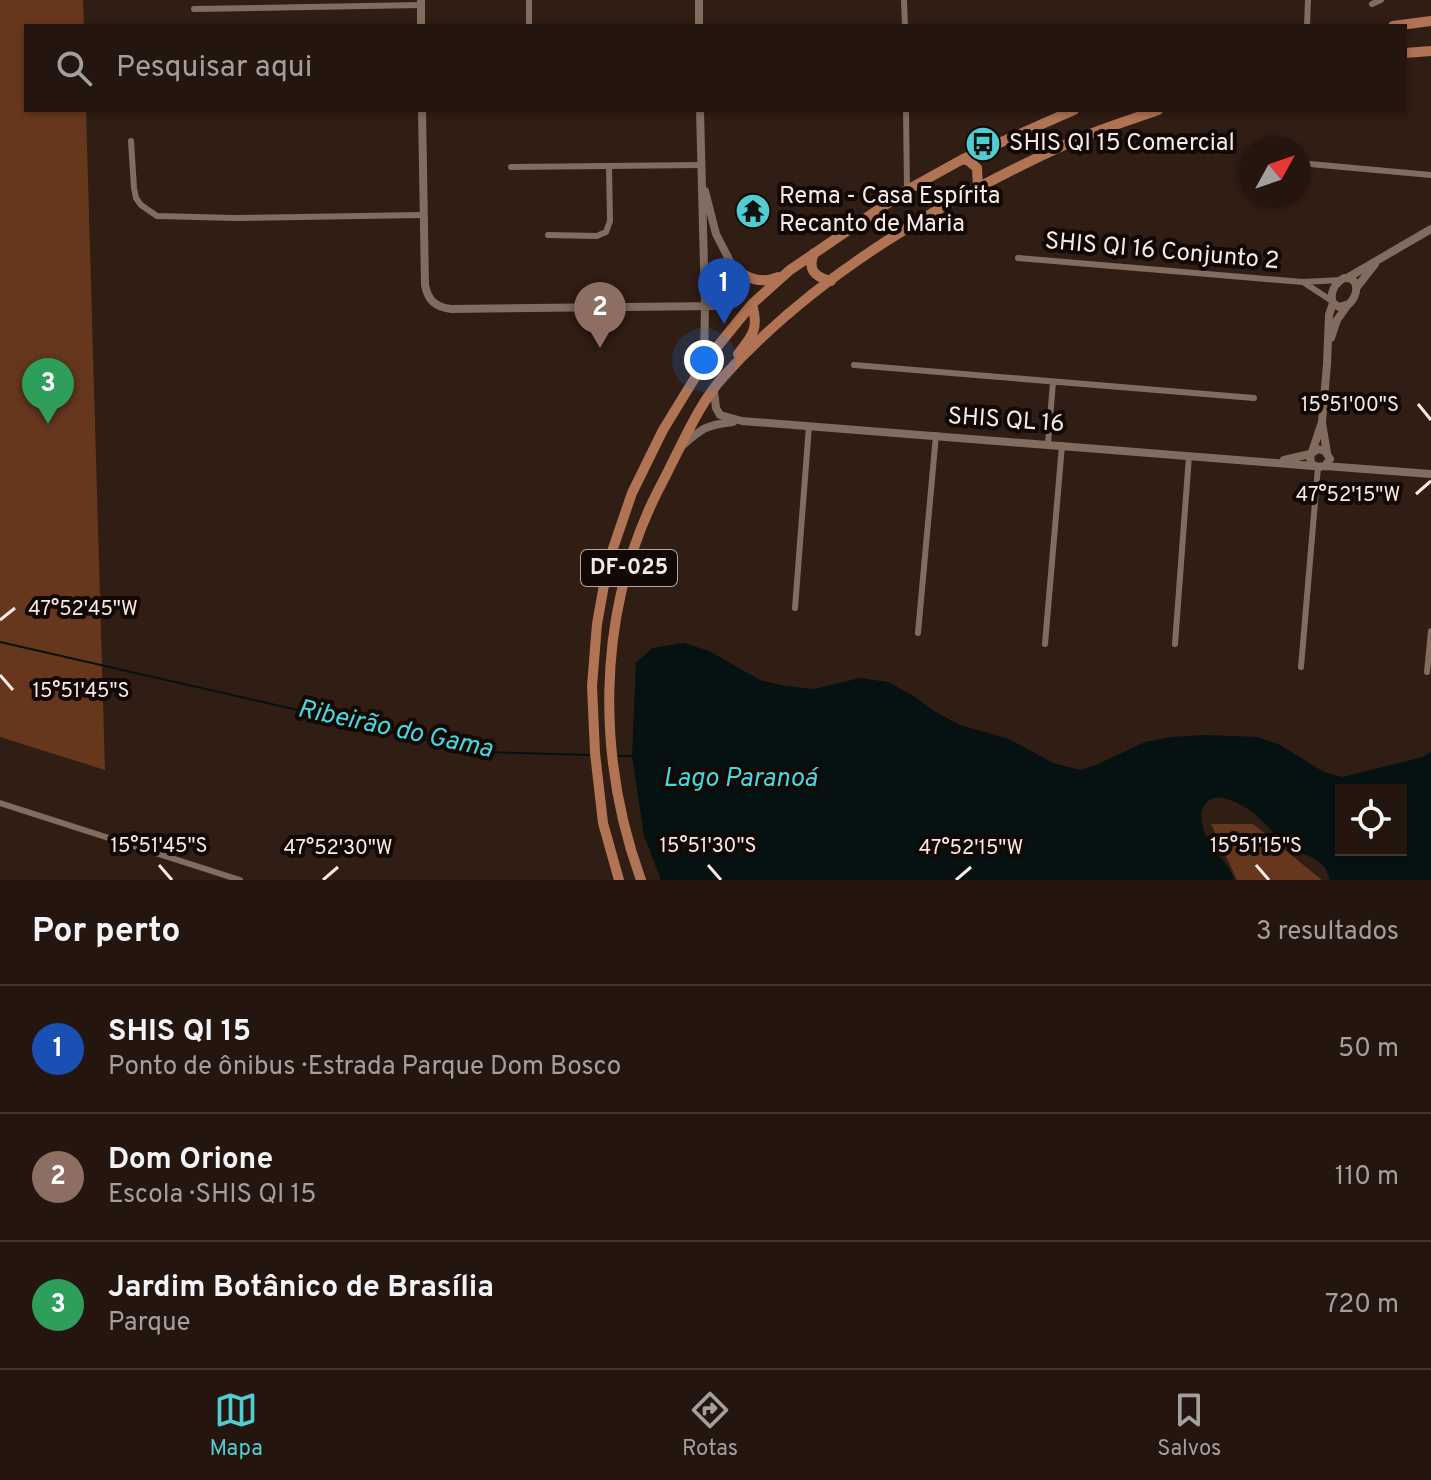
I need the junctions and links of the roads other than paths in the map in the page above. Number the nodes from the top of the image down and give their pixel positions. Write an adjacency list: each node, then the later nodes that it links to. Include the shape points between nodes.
1 (201, 0): 7 (street, via 198,9)
2 (529, 0): 11 (street)
3 (699, 0): 12 (street)
4 (904, 0): 13 (street)
5 (1308, 0): 14 (street)
6 (1381, 0): 8 (street)
7 (421, 2): 10 (street)
8 (1372, 4)
9 (1431, 22): 15 (main road)
10 (421, 24)
11 (529, 24)
12 (699, 24)
13 (905, 24)
14 (1309, 24)
15 (1407, 25)
16 (1430, 50): 17 (main road)
17 (1407, 53)
18 (422, 112): 34 (street)
19 (700, 112): 28 (street)
20 (906, 112): 29 (street)
21 (1069, 112): 24 (main road, DF-025)
22 (1152, 112): 32 (main road, DF-025, via 1075,140)
23 (131, 141): 34 (street, via 134,188 141,205 157,216)
24 (963, 159): 31 (main road, DF-025); 32 (main road, via 977,168)
25 (1311, 164): 30 (street)
26 (609, 166): 27 (street); 28 (street); 36 (street, via 606,232)
27 (511, 167)
28 (701, 169): 40 (street, via 716,234); 42 (street)
29 (907, 172): 31 (street); 33 (street)
30 (1431, 175)
31 (921, 182): 33 (main road, DF-025)
32 (978, 188): 44 (main road, DF-025, via 893,237)
33 (907, 190): 37 (main road, DF-025)
34 (422, 215): 50 (street, via 425,285 439,306)
35 (1431, 229): 39 (street)
36 (548, 235)
37 (815, 252): 41 (main road, DF-025); 44 (main road, via 812,268)
38 (1018, 258): 46 (street, SHIS QI 16 Conjunto 2)
39 (1381, 258): 43 (street); 47 (street)
40 (734, 269): 41 (main road, via 760,281); 42 (street, via 717,264); 45 (street)
41 (790, 270): 49 (main road, DF-025)
42 (704, 279): 50 (street)
43 (1344, 279): 46 (street, SHIS QI 16 Conjunto 2); 47 (street); 48 (street, via 1334,287)
44 (831, 281): 55 (main road, DF-025)
45 (741, 282): 49 (street); 50 (street, via 730,302)
46 (1303, 282): 48 (street, SHIS QI 16 Conjunto 2)
47 (1357, 287): 51 (street)
48 (1332, 302): 51 (street); 52 (street)
49 (752, 304): 53 (main road, DF-025); 55 (main road, via 752,336)
50 (705, 305): 53 (street)
51 (1347, 306): 52 (street)
52 (1329, 343): 60 (street)
53 (704, 363): 73 (main road, DF-025)
54 (854, 365): 56 (street)
55 (721, 379): 57 (main road, DF-025)
56 (1053, 382): 58 (street); 63 (street)
57 (714, 391): 59 (street, via 719,414); 65 (main road, DF-025)
58 (1254, 398)
59 (742, 421): 61 (street, SHIS QL 16); 65 (street, SHIS QL 16, via 708,425)
60 (1322, 422): 66 (street); 67 (street)
61 (809, 426): 62 (street, SHIS QL 16); 75 (street)
62 (936, 435): 63 (street, SHIS QL 16); 77 (street)
63 (1048, 444): 64 (street, SHIS QL 16)
64 (1062, 445): 68 (street, SHIS QL 16); 78 (street)
65 (679, 449): 74 (main road, DF-025)
66 (1311, 453): 67 (street, SHIS QL 16, via 1321,449); 69 (street, SHIS QL 16); 70 (street, via 1309,460)
67 (1328, 455): 70 (street); 71 (street, SHIS QL 16)
68 (1189, 456): 69 (street, SHIS QL 16); 79 (street)
69 (1268, 462): 70 (street, SHIS QL 16)
70 (1318, 467): 71 (street, SHIS QL 16); 80 (street)
71 (1354, 469): 72 (street, SHIS QL 16)
72 (1431, 474)
73 (632, 493): 74 (main road, via 641,506); 86 (main road, DF-025, via 608,563 592,686 603,823)
74 (651, 503): 87 (main road, DF-025, via 627,573 610,661 613,769)
75 (795, 608)
76 (1431, 631): 81 (street)
77 (918, 633)
78 (1045, 644)
79 (1175, 644)
80 (1301, 667)
81 (1427, 672)
82 (0, 803): 83 (street)
83 (205, 869): 84 (street); 85 (street)
84 (203, 880)
85 (240, 880)
86 (619, 880)
87 (641, 880)

